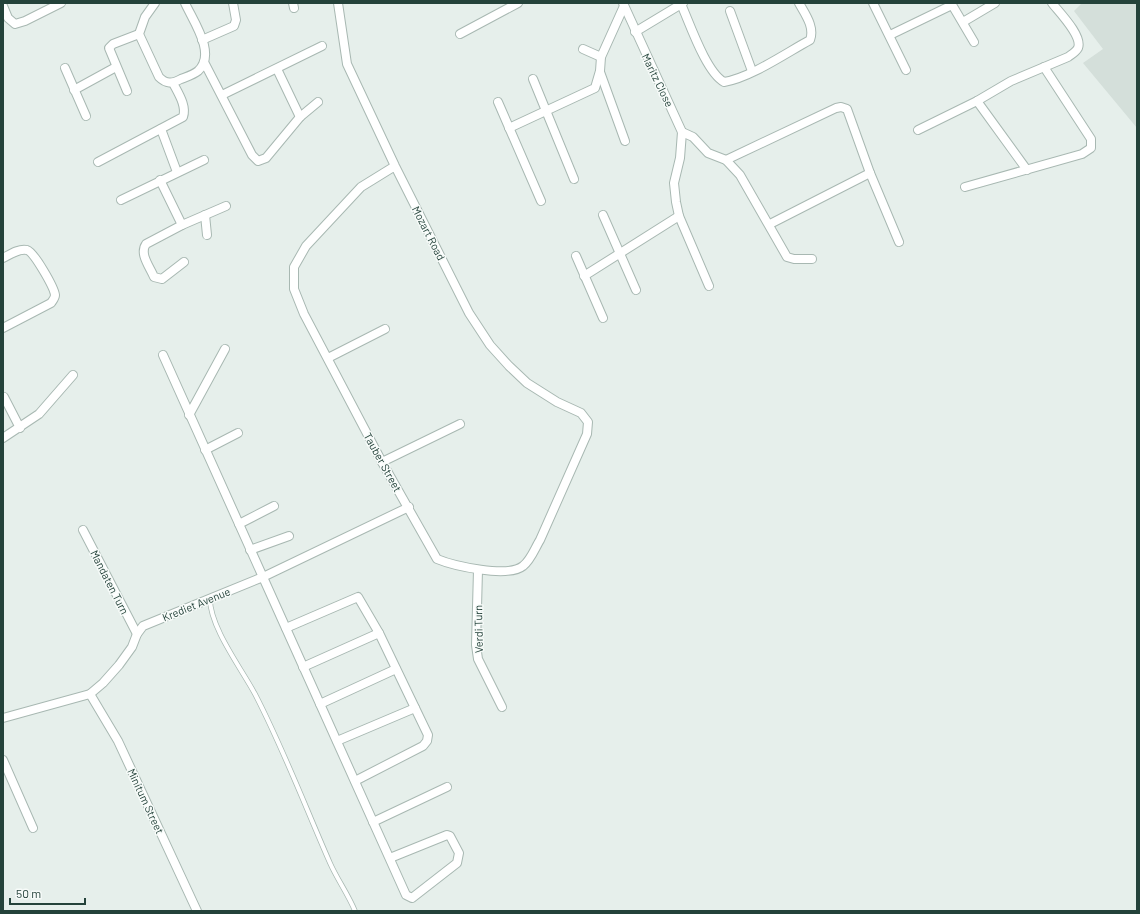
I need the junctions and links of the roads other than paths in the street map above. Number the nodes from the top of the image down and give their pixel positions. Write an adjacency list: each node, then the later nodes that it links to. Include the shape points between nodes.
1 (61, 3): 14 (street, via 15,24 11,22)
2 (155, 3): 18 (street, via 145,17)
3 (185, 3): 21 (street)
4 (233, 3): 21 (street, via 236,20 234,26)
5 (338, 3): 53 (street, Mozart Road, via 347,64)
6 (682, 3): 17 (street); 33 (street, via 709,67 717,78 724,82 731,81)
7 (799, 3): 33 (street, via 810,27 810,40)
8 (873, 3): 20 (street)
9 (994, 3): 16 (street)
10 (1052, 3): 28 (street, via 1077,36 1078,48 1068,57)
11 (512, 4): 19 (street)
12 (623, 4): 17 (street, Maritz Close); 25 (street)
13 (952, 4): 16 (street); 20 (street)
14 (3, 6)
15 (730, 11): 33 (street)
16 (963, 22): 22 (street)
17 (635, 32): 48 (street, Maritz Close)
18 (139, 34): 27 (street, via 110,45); 35 (street, via 159,77 164,82)
19 (460, 34)
20 (890, 35): 31 (street)
21 (202, 40): 26 (street, via 206,54)
22 (974, 42)
23 (322, 46): 30 (street)
24 (583, 49): 25 (street)
25 (601, 57): 32 (street)
26 (204, 62): 35 (street, via 197,72); 38 (street)
27 (116, 67): 36 (street); 37 (street)
28 (1044, 67): 41 (street, via 1011,81); 54 (street, via 1091,139 1092,145 1089,151 1082,154)
29 (65, 68): 36 (street)
30 (277, 69): 38 (street); 44 (street)
31 (906, 70)
32 (600, 71): 42 (street, via 596,88); 49 (street)
33 (752, 71)
34 (533, 79): 42 (street)
35 (173, 83): 46 (street, via 185,112 183,117)
36 (74, 90): 43 (street)
37 (127, 91)
38 (222, 95): 44 (street, via 252,155 258,161 266,158)
39 (318, 102): 44 (street)
40 (498, 102): 45 (street)
41 (977, 102): 47 (street); 54 (street)
42 (544, 110): 45 (street); 57 (street)
43 (86, 116)
44 (300, 117)
45 (509, 128): 61 (street)
46 (161, 129): 52 (street); 55 (street)
47 (918, 130)
48 (682, 132): 51 (street, via 693,138 708,153); 65 (street, Maritz Close, via 680,158 674,183)
49 (625, 141)
50 (204, 160): 55 (street)
51 (726, 160): 56 (street, via 841,107 847,109); 66 (street, via 740,175)
52 (98, 162)
53 (395, 166): 83 (street, Tauber Street, via 361,187 306,246 294,267 294,290); 87 (street, Mozart Road, via 469,312 490,345 527,382 557,402 581,413)
54 (1027, 170): 59 (street)
55 (177, 172): 58 (street)
56 (870, 174): 66 (street); 69 (street)
57 (574, 179)
58 (160, 180): 60 (street); 67 (street)
59 (965, 187)
60 (121, 200)
61 (541, 201)
62 (226, 206): 63 (street)
63 (205, 215): 67 (street); 68 (street)
64 (602, 216): 70 (street)
65 (679, 216): 70 (street); 76 (street, Maritz Close)
66 (770, 224): 73 (street, via 787,257)
67 (182, 225): 74 (street, via 146,244 143,254 154,277 158,279 162,279)
68 (207, 235)
69 (898, 242)
70 (621, 253): 75 (street); 77 (street)
71 (576, 256): 75 (street)
72 (3, 258): 79 (street, via 19,250 29,250 54,290 55,297 51,303)
73 (812, 259)
74 (184, 262)
75 (584, 276): 78 (street)
76 (709, 286)
77 (636, 290)
78 (603, 318)
79 (3, 328)
80 (386, 329): 83 (street)
81 (225, 349): 86 (street)
82 (163, 355): 86 (street)
83 (328, 358): 93 (street, Tauber Street)
84 (73, 375): 89 (street, via 39,414)
85 (4, 397): 89 (street)
86 (189, 415): 92 (street)
87 (586, 419): 100 (street, Tauber Street, via 587,434 532,554 522,566 512,570)
88 (460, 424): 93 (street)
89 (20, 428): 91 (street)
90 (238, 433): 92 (street)
91 (3, 438)
92 (204, 450): 96 (street)
93 (382, 462): 95 (street, Tauber Street)
94 (274, 506): 96 (street)
95 (408, 507): 100 (street, Tauber Street, via 437,559); 101 (street, Krediet Avenue)
96 (239, 524): 99 (street)
97 (84, 530): 105 (street, Mandaten Turn)
98 (289, 536): 99 (street)
99 (250, 550): 101 (street)
100 (478, 570): 110 (street, Verdi Turn, via 478,659)
101 (263, 577): 102 (street, Krediet Avenue); 103 (street)
102 (210, 598): 105 (street, Krediet Avenue, via 153,621 143,626); 121 (lane, via 216,626 255,694 287,761 331,865)
103 (286, 628): 104 (street, via 358,597); 106 (street)
104 (379, 633): 106 (street); 107 (street)
105 (137, 634): 108 (street, Krediet Avenue, via 132,647 119,665)
106 (303, 667): 109 (street)
107 (396, 669): 109 (street); 111 (street)
108 (90, 694): 112 (street, Krediet Avenue); 120 (street, Minitum Street, via 118,741)
109 (320, 704): 113 (street)
110 (502, 707)
111 (415, 708): 113 (street); 115 (street, via 428,735 423,746)
112 (3, 718)
113 (337, 741): 115 (street)
114 (3, 760): 118 (street)
115 (355, 781): 117 (street)
116 (447, 787): 117 (street)
117 (373, 822): 119 (street)
118 (33, 828)
119 (390, 858): 119 (street, via 406,895 412,898 457,863 459,853 447,835)
120 (197, 911)
121 (355, 911)

